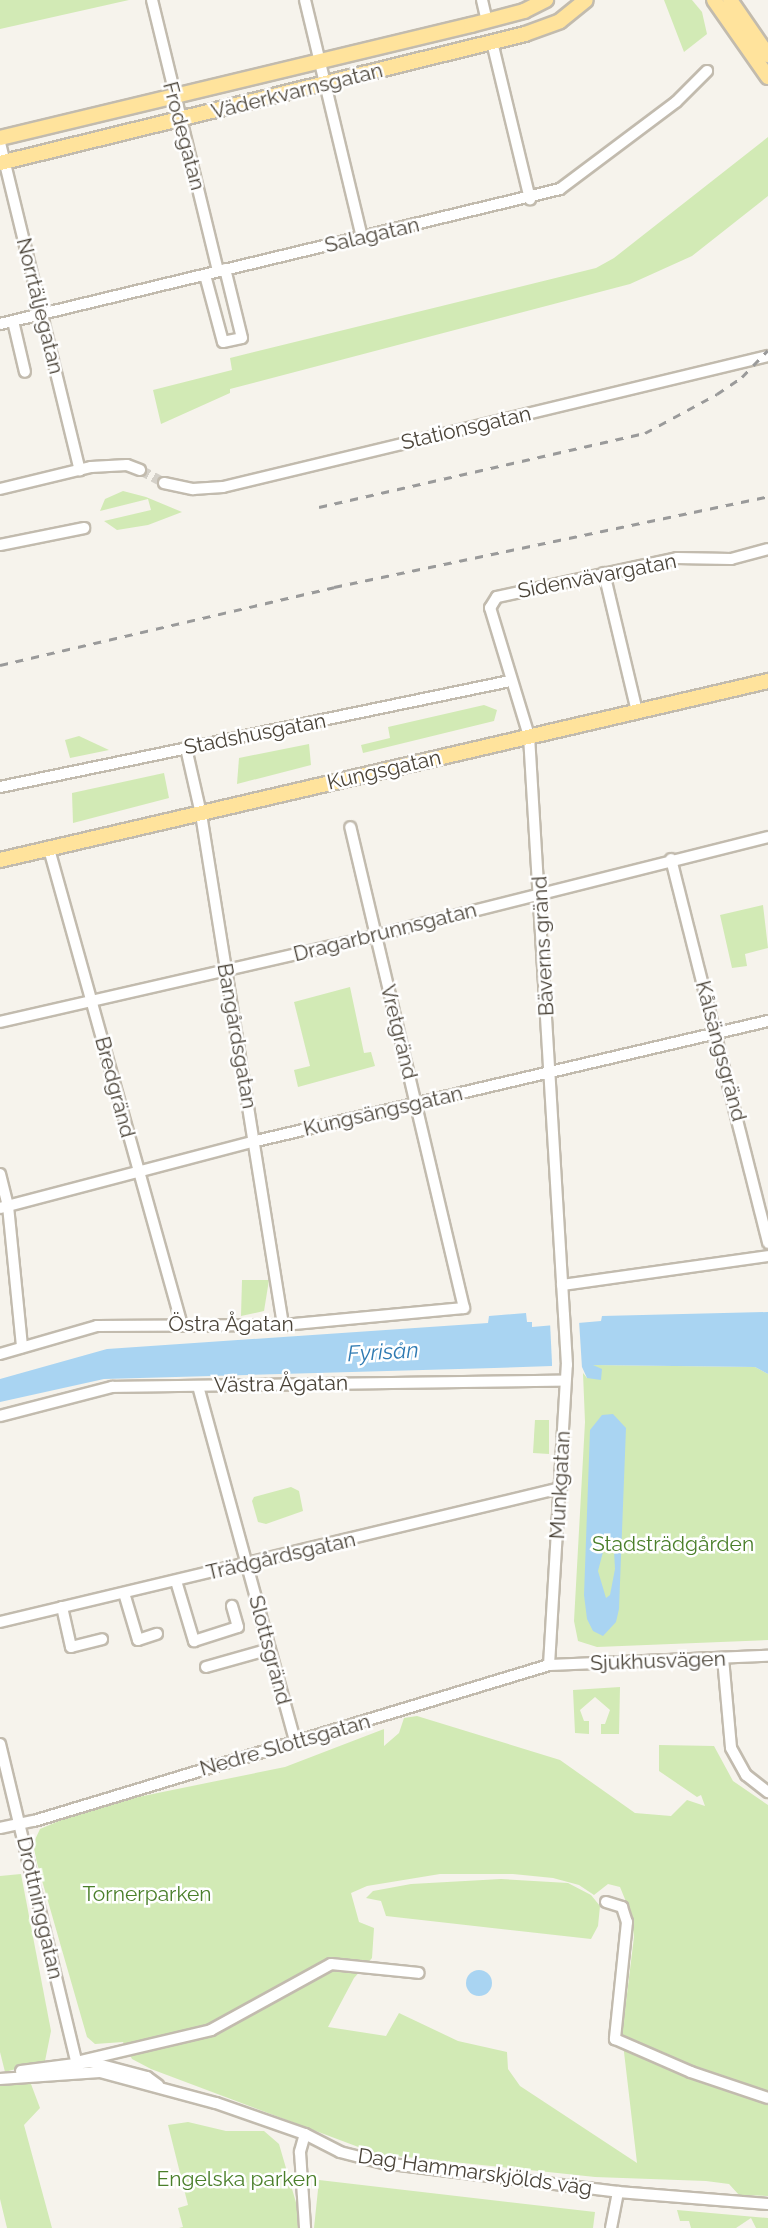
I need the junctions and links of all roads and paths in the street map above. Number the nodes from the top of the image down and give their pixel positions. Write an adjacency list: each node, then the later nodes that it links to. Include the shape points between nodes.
1 (152, 0): 15 (street, Frodegatan)
2 (305, 0): 11 (street)
3 (482, 0): 8 (street)
4 (546, 0): 8 (main road, Väderkvarnsgatan)
5 (586, 0): 9 (main road, Väderkvarnsgatan, via 560,21)
6 (714, 0): 13 (main road)
7 (730, 0): 10 (main road)
8 (487, 21): 11 (main road, Väderkvarnsgatan)
9 (492, 42): 14 (main road, Väderkvarnsgatan); 20 (street)
10 (768, 55)
11 (321, 61): 14 (street); 15 (main road, Väderkvarnsgatan)
12 (706, 71): 20 (street, Salagatan, via 676,102 611,152 560,189)
13 (768, 77)
14 (327, 84): 16 (main road, Väderkvarnsgatan); 21 (street)
15 (172, 95): 16 (street, Frodegatan); 17 (main road, Väderkvarnsgatan)
16 (180, 119): 19 (main road, Väderkvarnsgatan); 22 (street, Frodegatan)
17 (0, 138)
18 (0, 143): 19 (street, Norrtäljegatan)
19 (2, 162): 24 (street, Norrtäljegatan)
20 (530, 199): 21 (street, Salagatan)
21 (362, 237): 22 (street, Salagatan)
22 (222, 270): 23 (street, Salagatan); 23 (street, Frodegatan, via 242,338 223,342)
23 (205, 274): 24 (street, Salagatan)
24 (42, 314): 25 (street, Salagatan); 29 (street, Norrtäljegatan)
25 (13, 321): 26 (street, Salagatan); 28 (street, Norrtäljegatan)
26 (0, 324)
27 (768, 356): 31 (street, Stationsgatan, via 223,487 193,489)
28 (25, 372)
29 (80, 470): 30 (street, via 116,465); 32 (street)
30 (140, 470)
31 (164, 483)
32 (0, 489)
33 (84, 528): 34 (street)
34 (0, 545)
35 (768, 549): 36 (street, Sidenvävargatan, via 731,559 677,558)
36 (604, 573): 37 (street, Sidenvävargatan); 40 (street)
37 (497, 597): 38 (street, Bäverns gränd, via 490,616)
38 (510, 681): 41 (street, Bäverns gränd); 42 (street, Stadshusgatan)
39 (768, 681): 40 (main road, Kungsgatan)
40 (637, 711): 41 (main road, Kungsgatan)
41 (529, 736): 44 (main road, Kungsgatan); 50 (street, Bäverns gränd)
42 (186, 748): 43 (street, Stadshusgatan); 44 (street, Bangårdsgatan)
43 (0, 787)
44 (201, 814): 47 (main road, Kungsgatan); 52 (street, Bangårdsgatan)
45 (350, 827): 51 (street, Vretgränd)
46 (768, 837): 48 (street, Dragarbrunnsgatan)
47 (49, 849): 49 (main road, Kungsgatan); 53 (street, Bredgränd)
48 (671, 859): 50 (street, Dragarbrunnsgatan); 56 (street, Kålsängsgränd)
49 (0, 860)
50 (541, 894): 51 (street, Dragarbrunnsgatan); 57 (street, Bäverns gränd)
51 (374, 936): 52 (street, Dragarbrunnsgatan); 58 (street, Vretgränd)
52 (224, 971): 53 (street, Dragarbrunnsgatan); 59 (street, Bangårdsgatan)
53 (92, 1002): 55 (street, Dragarbrunnsgatan); 61 (street, Bredgränd)
54 (768, 1021): 56 (street, Kungsängsgatan)
55 (0, 1022)
56 (716, 1033): 57 (street, Kungsängsgatan); 63 (street, Kålsängsgränd)
57 (549, 1074): 58 (street, Kungsängsgatan); 65 (street, Bäverns gränd)
58 (418, 1108): 59 (street, Kungsängsgatan); 66 (street, Vretgränd)
59 (256, 1141): 61 (street, Kungsängsgatan); 69 (street, Bangårdsgatan)
60 (0, 1174): 62 (street)
61 (138, 1174): 62 (street, Kungsängsgatan); 68 (street, Bredgränd)
62 (4, 1207): 70 (street)
63 (768, 1243)
64 (768, 1256): 65 (street)
65 (562, 1285): 67 (street, Bäverns gränd)
66 (465, 1308): 69 (street, Östra Ågatan)
67 (564, 1310): 72 (street, Munkgatan)
68 (182, 1324): 69 (street, Östra Ågatan); 70 (street, Östra Ågatan, via 97,1326)
69 (283, 1325)
70 (22, 1347): 71 (street, Östra Ågatan)
71 (0, 1354)
72 (565, 1381): 73 (street, Västra Ågatan); 75 (street, Munkgatan)
73 (198, 1386): 74 (street, Västra Ågatan, via 112,1387); 76 (street, Slottsgränd)
74 (0, 1416)
75 (561, 1488): 76 (street, Trädgårdsgatan); 87 (street, Munkgatan)
76 (247, 1565): 77 (street, Trädgårdsgatan); 84 (street, Slottsgränd)
77 (176, 1581): 78 (street, Trädgårdsgatan); 79 (street, via 194,1641 238,1627)
78 (124, 1593): 80 (street, Trädgårdsgatan); 82 (street, via 138,1640)
79 (232, 1606)
80 (62, 1608): 81 (street, Trädgårdsgatan); 83 (street, via 71,1647)
81 (0, 1622)
82 (157, 1634)
83 (102, 1639)
84 (270, 1649): 88 (street); 89 (street, Slottsgränd)
85 (768, 1656): 86 (street, Sjukhusvägen)
86 (723, 1658): 87 (street, Sjukhusvägen); 91 (street, via 731,1748 746,1775)
87 (549, 1665): 89 (street, Nedre Slottsgatan)
88 (206, 1668)
89 (294, 1741): 92 (street, Nedre Slottsgatan)
90 (0, 1744): 92 (street, Drottninggatan)
91 (768, 1792)
92 (20, 1824): 93 (street, Nedre Slottsgatan); 97 (street, Drottninggatan)
93 (0, 1828)
94 (606, 1902): 101 (street, via 622,1907 627,1922 615,2039 691,2072)
95 (419, 1973): 96 (street, via 331,1964 211,2030)
96 (116, 2052): 97 (street); 98 (street, via 111,2062)
97 (77, 2067): 98 (street, Dag Hammarskjölds väg); 99 (street, via 25,2069); 100 (street, Dag Hammarskjölds väg)
98 (116, 2067): 100 (street, Dag Hammarskjölds väg)
99 (0, 2079)
100 (159, 2085): 102 (street, Dag Hammarskjölds väg)
101 (768, 2098)
102 (305, 2134): 103 (street, Dag Hammarskjölds väg, via 340,2152 383,2163); 105 (street, via 300,2152)
103 (618, 2192): 104 (street, Dag Hammarskjölds väg); 106 (street)
104 (768, 2204)
105 (305, 2228)
106 (611, 2228)

